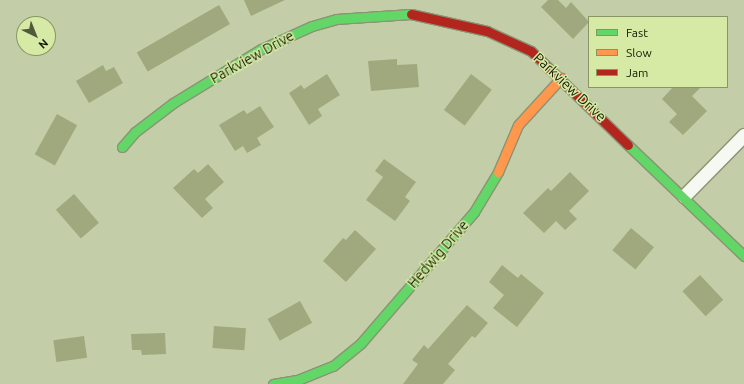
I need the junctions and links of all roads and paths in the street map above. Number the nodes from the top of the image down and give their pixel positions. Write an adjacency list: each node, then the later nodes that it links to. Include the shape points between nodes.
1 (561, 78): 3 (street, Parkview Drive, via 531,51 465,24 411,14 336,19 284,38 232,66 151,119); 4 (street, Parkview Drive); 6 (street, Hedwig Drive, via 518,124 495,178 474,212 361,343 322,370 300,379)
2 (744, 135): 4 (street)
3 (122, 147)
4 (684, 196): 5 (street, Parkview Drive)
5 (744, 256)
6 (273, 384)

